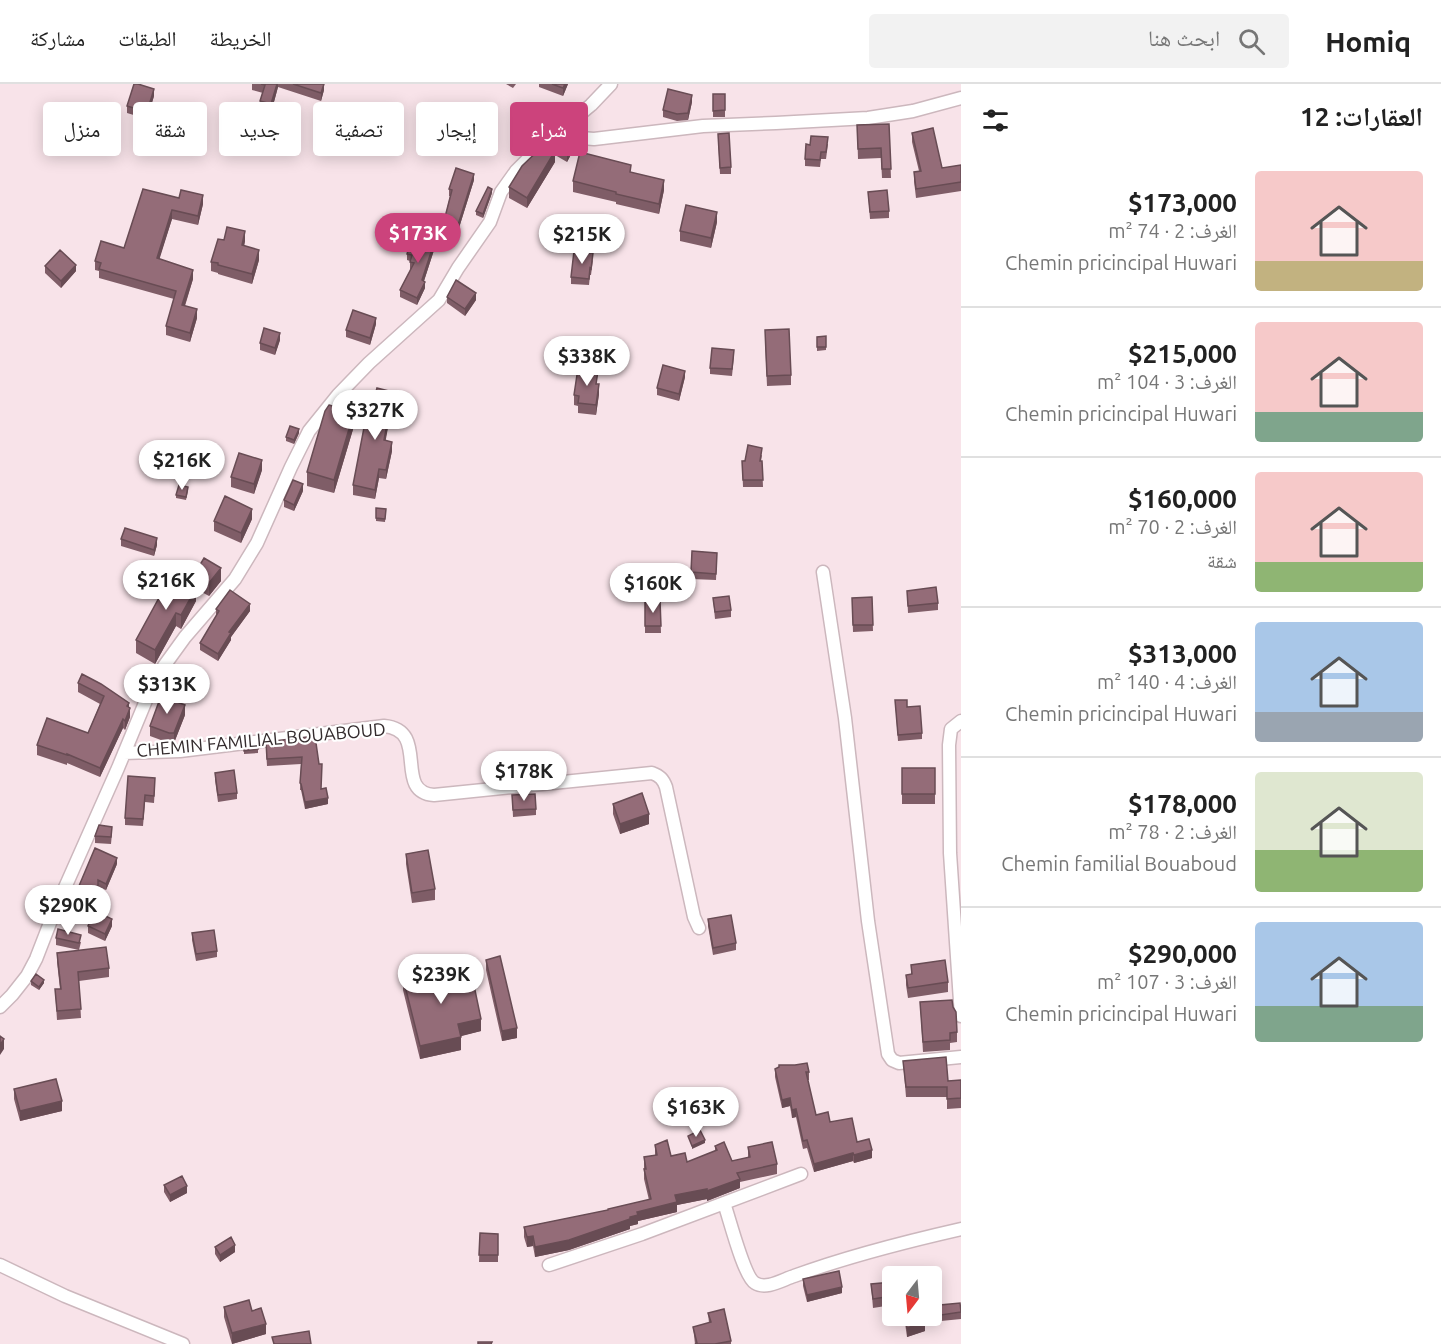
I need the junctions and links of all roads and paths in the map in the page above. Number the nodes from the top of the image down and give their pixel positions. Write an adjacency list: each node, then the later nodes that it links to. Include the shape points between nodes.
1 (611, 84): 3 (street)
2 (961, 98): 4 (street, via 868,118 703,126)
3 (588, 108)
4 (588, 139)
5 (531, 156): 8 (street, via 501,192 490,222 440,300 369,363 309,431 257,543 235,579 164,666)
6 (823, 572): 12 (street, via 888,1054 899,1063)
7 (961, 721): 11 (street, via 951,729 949,745 950,853)
8 (124, 753): 9 (street, CHEMIN FAMILIAL BOUABOUD, via 180,751 384,726 405,736 415,785 426,794 659,775 666,787); 10 (street, via 36,959)
9 (699, 928)
10 (0, 1007)
11 (961, 1016)
12 (961, 1057)
13 (801, 1174): 14 (street)
14 (724, 1203): 15 (street, via 746,1270 759,1286 902,1242); 17 (street)
15 (961, 1229)
16 (0, 1265): 18 (street)
17 (549, 1265)
18 (183, 1344)

